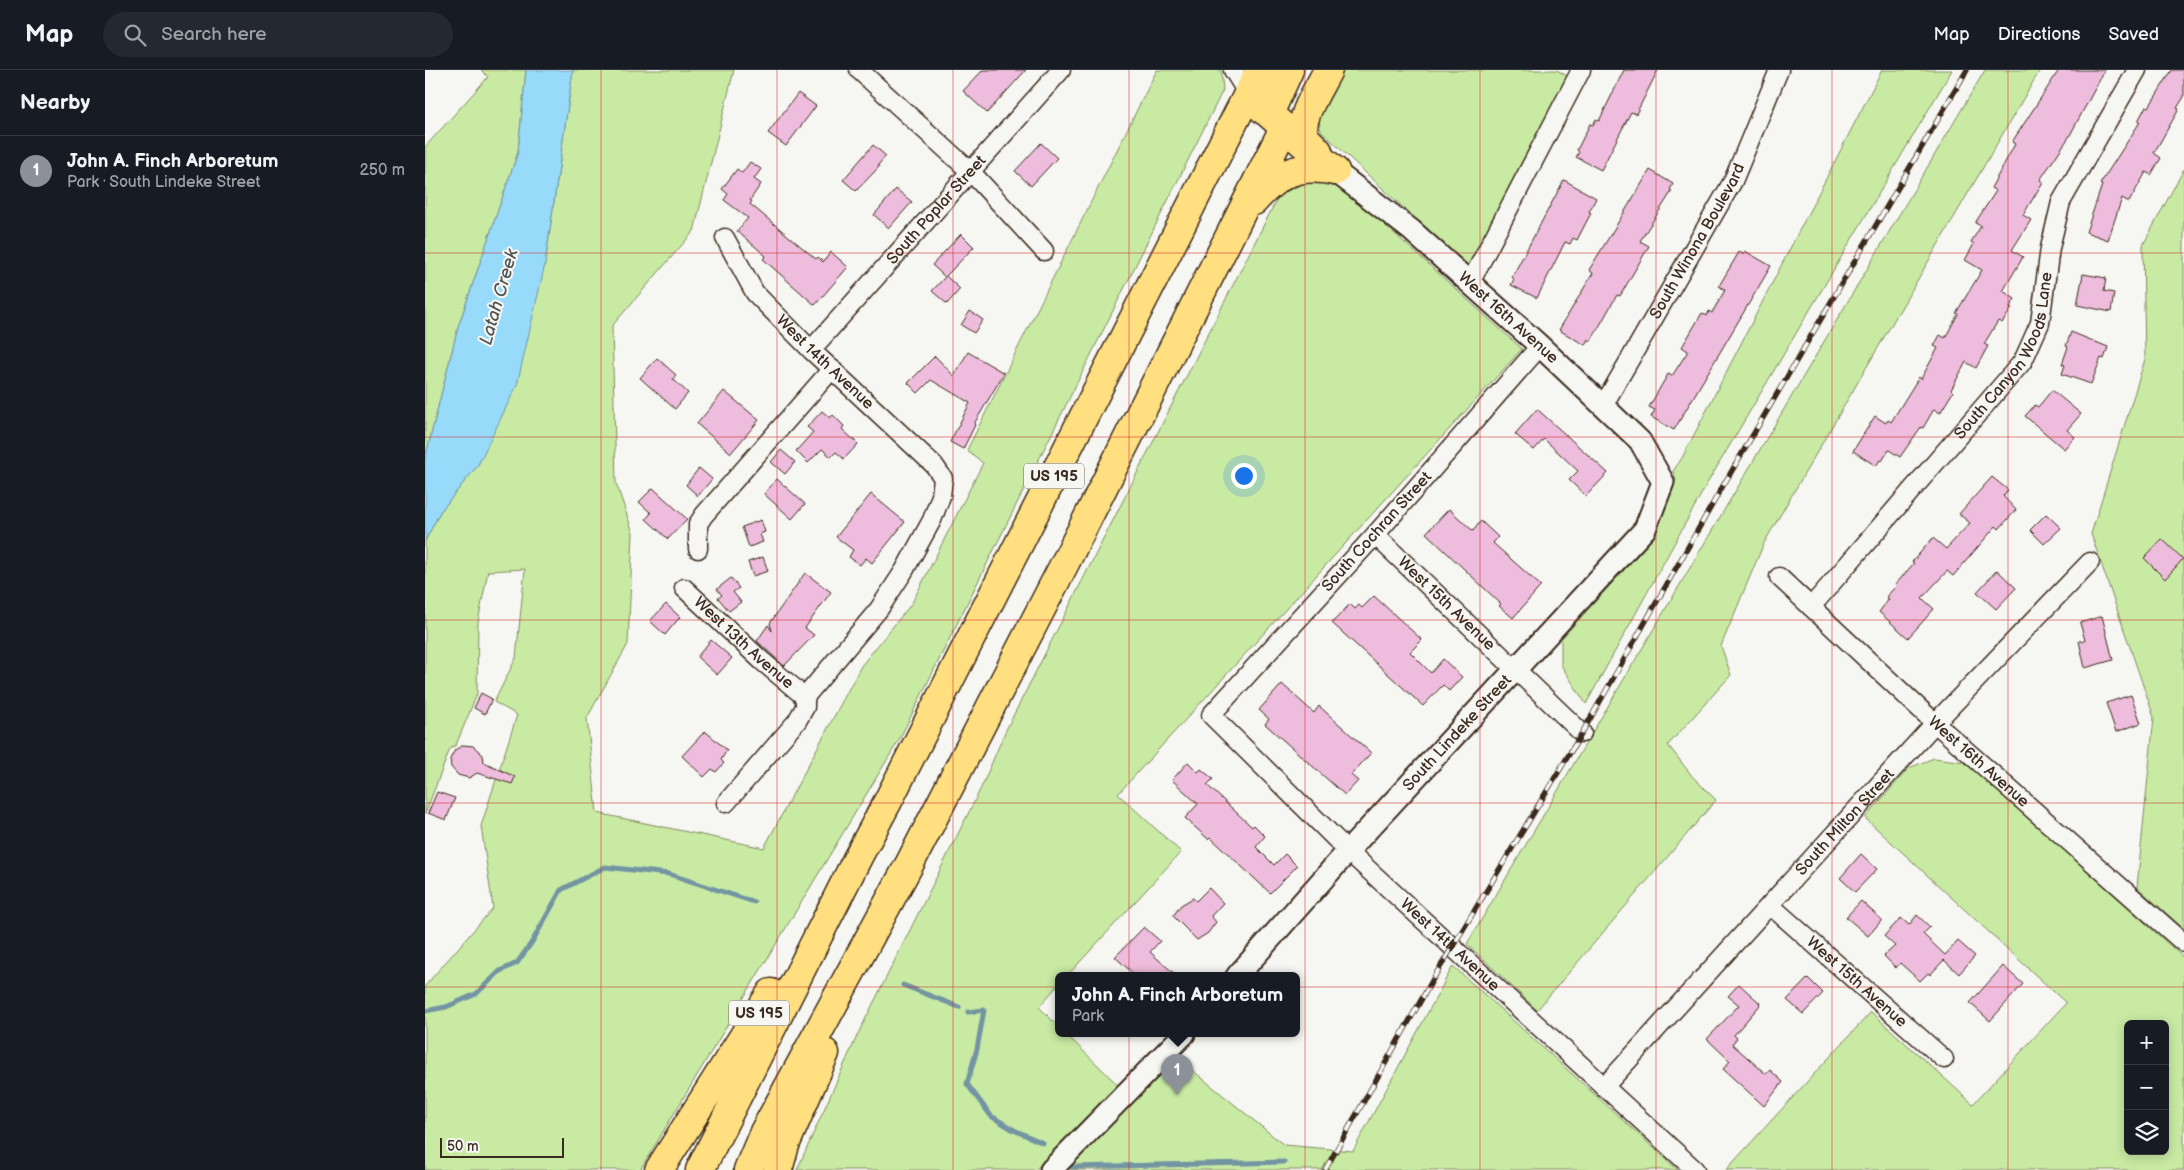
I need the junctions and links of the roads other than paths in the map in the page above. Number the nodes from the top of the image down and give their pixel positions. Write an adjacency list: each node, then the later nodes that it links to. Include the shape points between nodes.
1 (859, 70): 14 (street)
2 (1061, 70): 14 (street, South Poplar Street)
3 (1233, 70): 11 (street)
4 (1260, 70): 11 (highway, US 195)
5 (1289, 70): 12 (highway)
6 (1313, 70): 12 (highway, US 195)
7 (1328, 70): 13 (highway, via 1303,124 1305,136)
8 (1581, 70): 18 (street)
9 (1779, 70): 22 (street, South Winona Boulevard, via 1733,181)
10 (2137, 70): 29 (street, South Canyon Woods Lane, via 2061,202 2050,248 2040,323 2023,362)
11 (1248, 94): 12 (highway); 37 (highway, US 195)
12 (1277, 121): 13 (highway); 15 (highway, US 195)
13 (1335, 171): 15 (highway, via 1319,167 1301,168 1277,178); 18 (street, West 16th Avenue, via 1411,230)
14 (971, 172): 17 (street); 20 (street, South Poplar Street)
15 (1239, 217): 38 (highway, US 195)
16 (725, 238): 20 (street, West 14th Avenue, via 755,293)
17 (1044, 251)
18 (1470, 283): 19 (street, West 16th Avenue)
19 (1540, 346): 22 (street, West 16th Avenue); 24 (street, South Cochran Street)
20 (811, 350): 21 (street, West 14th Avenue)
21 (832, 369): 25 (street, via 704,515 699,524); 31 (street, West 14th Avenue, via 935,464 942,474 943,489 938,506 904,571 879,609)
22 (1603, 406): 23 (street, West 16th Avenue, via 1640,441)
23 (1663, 482): 30 (street, South Lindeke Street, via 1645,529)
24 (1375, 535): 30 (street, West 15th Avenue); 32 (street, South Cochran Street)
25 (698, 549)
26 (2090, 562): 33 (street, South Milton Street)
27 (1779, 576): 29 (street, West 16th Avenue)
28 (684, 588): 31 (street, West 13th Avenue)
29 (1811, 607): 33 (street, West 16th Avenue)
30 (1515, 670): 34 (street, West 15th Avenue); 36 (street, South Lindeke Street)
31 (805, 697): 35 (street, via 805,707 797,721)
32 (1211, 715): 36 (street, West 14th Avenue)
33 (1935, 723): 39 (street, South Milton Street); 40 (street, West 16th Avenue)
34 (1582, 733)
35 (726, 803)
36 (1347, 851): 41 (street, South Lindeke Street); 44 (street, West 14th Avenue)
37 (858, 857): 45 (highway, US 195); 46 (highway, US 195)
38 (910, 863): 47 (highway, US 195, via 764,1132); 48 (highway, via 785,1145)
39 (1769, 905): 43 (street, West 15th Avenue); 44 (street, South Milton Street)
40 (2184, 943)
41 (1241, 972)
42 (1181, 1037): 49 (street)
43 (1944, 1059)
44 (1604, 1087): 50 (street, West 14th Avenue)
45 (659, 1170)
46 (700, 1170)
47 (748, 1170)
48 (778, 1170)
49 (1051, 1170)
50 (1695, 1170)

